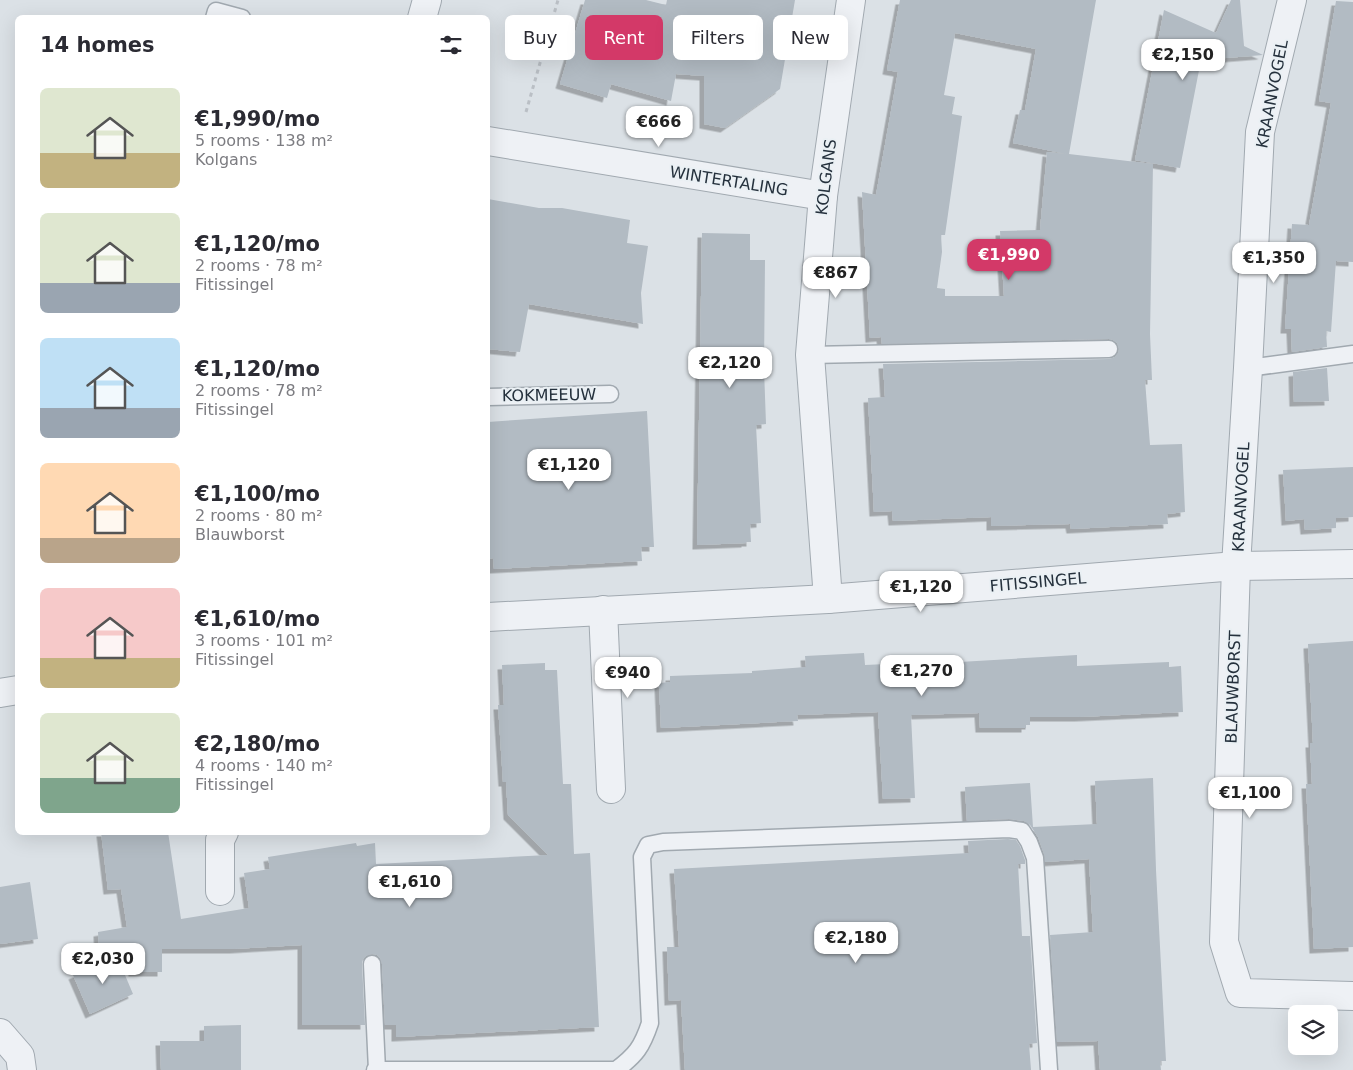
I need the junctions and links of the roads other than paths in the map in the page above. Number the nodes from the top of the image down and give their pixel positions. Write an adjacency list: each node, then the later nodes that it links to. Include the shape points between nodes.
1 (427, 0): 6 (street)
2 (851, 0): 8 (street, KOLGANS)
3 (1292, 0): 12 (street, KRAANVOGEL, via 1260,132)
4 (215, 15): 5 (lane, via 216,11)
5 (231, 15)
6 (423, 15)
7 (490, 141): 8 (street, WINTERTALING)
8 (823, 196): 11 (street, KOLGANS)
9 (1109, 349): 11 (lane)
10 (1353, 354): 12 (lane)
11 (810, 355): 17 (street, KOLGANS)
12 (1248, 368): 16 (street, KRAANVOGEL)
13 (610, 394): 14 (lane, KOKMEEUW)
14 (490, 397)
15 (1353, 564): 16 (street, FITISSINGEL)
16 (1236, 566): 17 (street, FITISSINGEL); 26 (street, BLAUWBORST, via 1224,942 1240,993)
17 (828, 599): 18 (street, FITISSINGEL)
18 (603, 610): 19 (street, FITISSINGEL); 22 (street)
19 (490, 617)
20 (15, 690): 21 (street)
21 (0, 693)
22 (611, 789)
23 (222, 835): 24 (street)
24 (220, 891)
25 (372, 964): 29 (lane)
26 (1353, 996)
27 (0, 1033): 28 (street, via 20,1056)
28 (22, 1070)
29 (376, 1070): 30 (lane)
30 (616, 1070): 31 (lane, via 630,1060 644,1042 650,1023 642,857 648,844 1009,829 1022,831 1035,858)
31 (1049, 1070)

